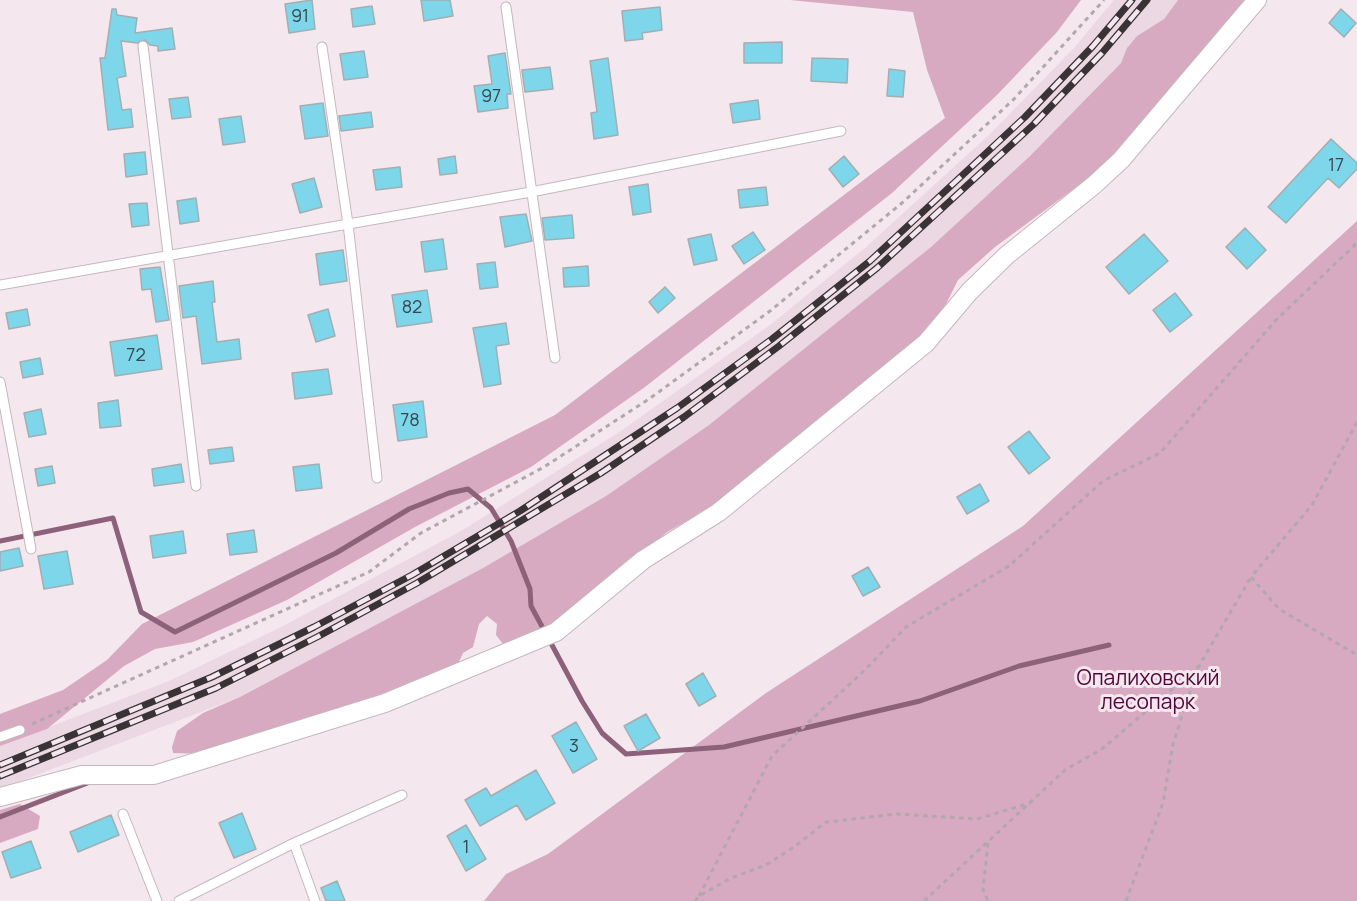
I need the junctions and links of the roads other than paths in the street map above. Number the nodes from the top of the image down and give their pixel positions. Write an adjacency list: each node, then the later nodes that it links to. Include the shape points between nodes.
1 (1257, 0): 18 (street, via 1121,160 1007,255 926,343 719,512 644,560 556,632 385,703 154,775 82,775)
2 (506, 7): 6 (lane)
3 (143, 46): 8 (lane)
4 (322, 47): 7 (lane)
5 (841, 131): 6 (lane)
6 (531, 192): 7 (lane); 10 (lane)
7 (348, 224): 8 (lane); 12 (lane)
8 (168, 257): 9 (lane); 13 (lane)
9 (0, 285)
10 (555, 358)
11 (0, 382): 14 (lane)
12 (377, 478)
13 (196, 486)
14 (30, 549)
15 (20, 730): 16 (lane)
16 (0, 737)
17 (402, 795): 20 (lane)
18 (0, 797)
19 (123, 814): 21 (lane)
20 (294, 843): 22 (lane); 23 (lane)
21 (157, 901)
22 (179, 901)
23 (315, 901)

